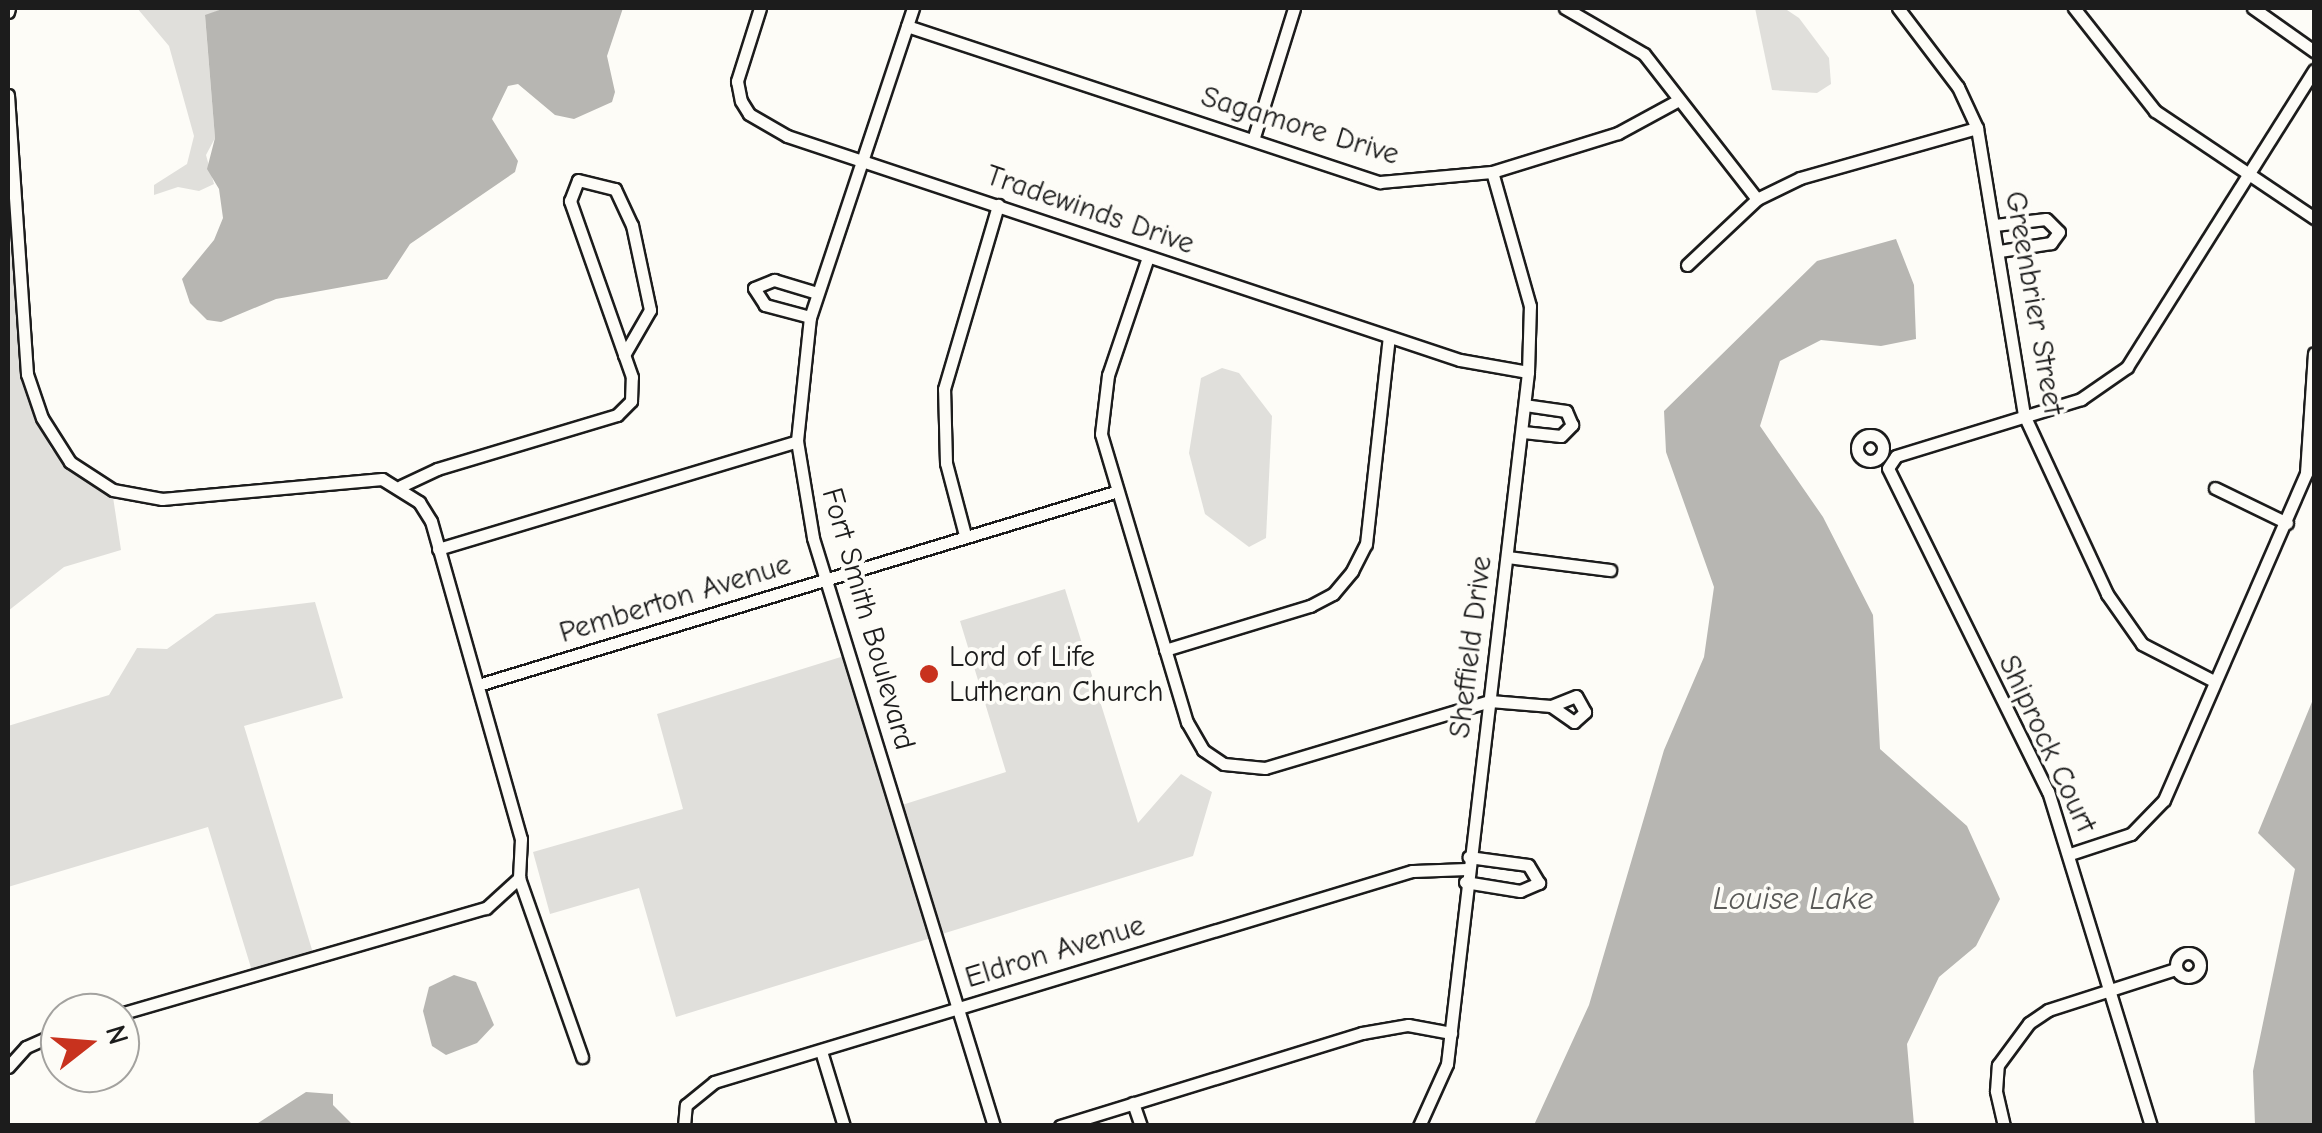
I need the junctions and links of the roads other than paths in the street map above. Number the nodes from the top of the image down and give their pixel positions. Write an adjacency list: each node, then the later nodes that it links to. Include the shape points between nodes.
1 (760, 8): 15 (street, Tradewinds Drive, via 737,81 749,114 787,136)
2 (913, 8): 8 (street, Fort Smith Boulevard)
3 (1294, 8): 14 (street)
4 (1565, 8): 12 (street, via 1644,54)
5 (1898, 8): 13 (street, Greenbrier Street, via 1958,87)
6 (2074, 8): 17 (street, via 2155,111)
7 (2253, 8): 9 (street)
8 (907, 26): 14 (street, Sagamore Drive); 15 (street, Fort Smith Boulevard)
9 (2314, 51)
10 (2314, 70): 17 (street)
11 (8, 95): 35 (street, via 27,374 42,418 70,462 113,490 162,498 360,478)
12 (1677, 101): 16 (street, Sagamore Drive, via 1618,133); 18 (street)
13 (1977, 128): 18 (street, via 1800,178); 21 (street, Greenbrier Street)
14 (1253, 140): 16 (street, Sagamore Drive, via 1380,182)
15 (862, 159): 19 (street, Tradewinds Drive); 25 (street, Fort Smith Boulevard)
16 (1492, 172): 30 (street, Sheffield Drive, via 1530,306)
17 (2249, 174): 20 (street); 32 (street, via 2127,367 2081,399)
18 (1757, 200): 24 (street)
19 (998, 206): 23 (street, Tradewinds Drive); 39 (street, via 944,389 946,463)
20 (2314, 218)
21 (1995, 225): 22 (street, Greenbrier Street); 22 (street, via 2046,219 2060,232 2051,243)
22 (2000, 250): 32 (street, Greenbrier Street)
23 (1148, 256): 27 (street, Tradewinds Drive); 37 (street, via 1102,405)
24 (1688, 265)
25 (817, 293): 26 (street, Fort Smith Boulevard); 26 (street, via 774,280 754,288 765,305)
26 (810, 317): 34 (street, Fort Smith Boulevard)
27 (1389, 337): 30 (street, Tradewinds Drive); 44 (street, via 1366,544 1352,571 1334,594 1310,606)
28 (2314, 353): 38 (street, via 2306,473)
29 (624, 354): 29 (street, via 570,201 578,180 615,189 632,224 650,310); 35 (street, via 634,395 618,414)
30 (1528, 372): 31 (street, Sheffield Drive)
31 (1525, 404): 33 (street, Sheffield Drive); 33 (street, via 1566,411 1572,426 1561,436)
32 (2024, 416): 45 (street, Greenbrier Street, via 2124,624 2142,644); 49 (street, Shiprock Court, via 1890,457 1896,491 2048,792)
33 (1523, 432): 41 (street, Sheffield Drive)
34 (797, 442): 40 (street); 43 (street, Fort Smith Boulevard)
35 (401, 486): 40 (street, via 431,521)
36 (2215, 488): 38 (street)
37 (1115, 492): 39 (street, Pemberton Avenue); 44 (street)
38 (2287, 523): 45 (street)
39 (965, 535): 43 (street, Pemberton Avenue)
40 (438, 550): 46 (street)
41 (1506, 558): 42 (street); 47 (street, Sheffield Drive)
42 (1610, 570)
43 (826, 580): 46 (street, Pemberton Avenue); 54 (street, Fort Smith Boulevard)
44 (1165, 650): 47 (street, via 1202,750 1243,769)
45 (2214, 681): 49 (street, via 2164,800 2131,834)
46 (478, 685): 51 (street, via 521,839)
47 (1490, 702): 48 (street); 50 (street, Sheffield Drive)
48 (1551, 706)
49 (2070, 854): 53 (street, Shiprock Court)
50 (1468, 869): 50 (street, via 1520,892 1539,883 1528,865); 54 (street, Eldron Avenue, via 1412,871); 56 (street, Sheffield Drive)
51 (519, 878): 55 (street, via 486,908); 59 (street)
52 (2176, 969): 53 (street)
53 (2110, 989): 68 (street, via 2048,1010 2011,1042 1998,1065); 69 (street, Shiprock Court)
54 (959, 1007): 58 (street, Eldron Avenue); 64 (street, Fort Smith Boulevard)
55 (140, 1008)
56 (1451, 1033): 61 (street, via 1408,1025 1362,1034); 67 (street, Sheffield Drive, via 1437,1095)
57 (40, 1041): 60 (street)
58 (820, 1051): 62 (street, Eldron Avenue, via 714,1082 686,1105); 63 (street)
59 (582, 1057)
60 (8, 1067)
61 (1133, 1103): 65 (street); 66 (street)
62 (684, 1126)
63 (844, 1126)
64 (994, 1126)
65 (1060, 1126)
66 (1141, 1126)
67 (1419, 1126)
68 (2004, 1126)
69 (2151, 1126)

